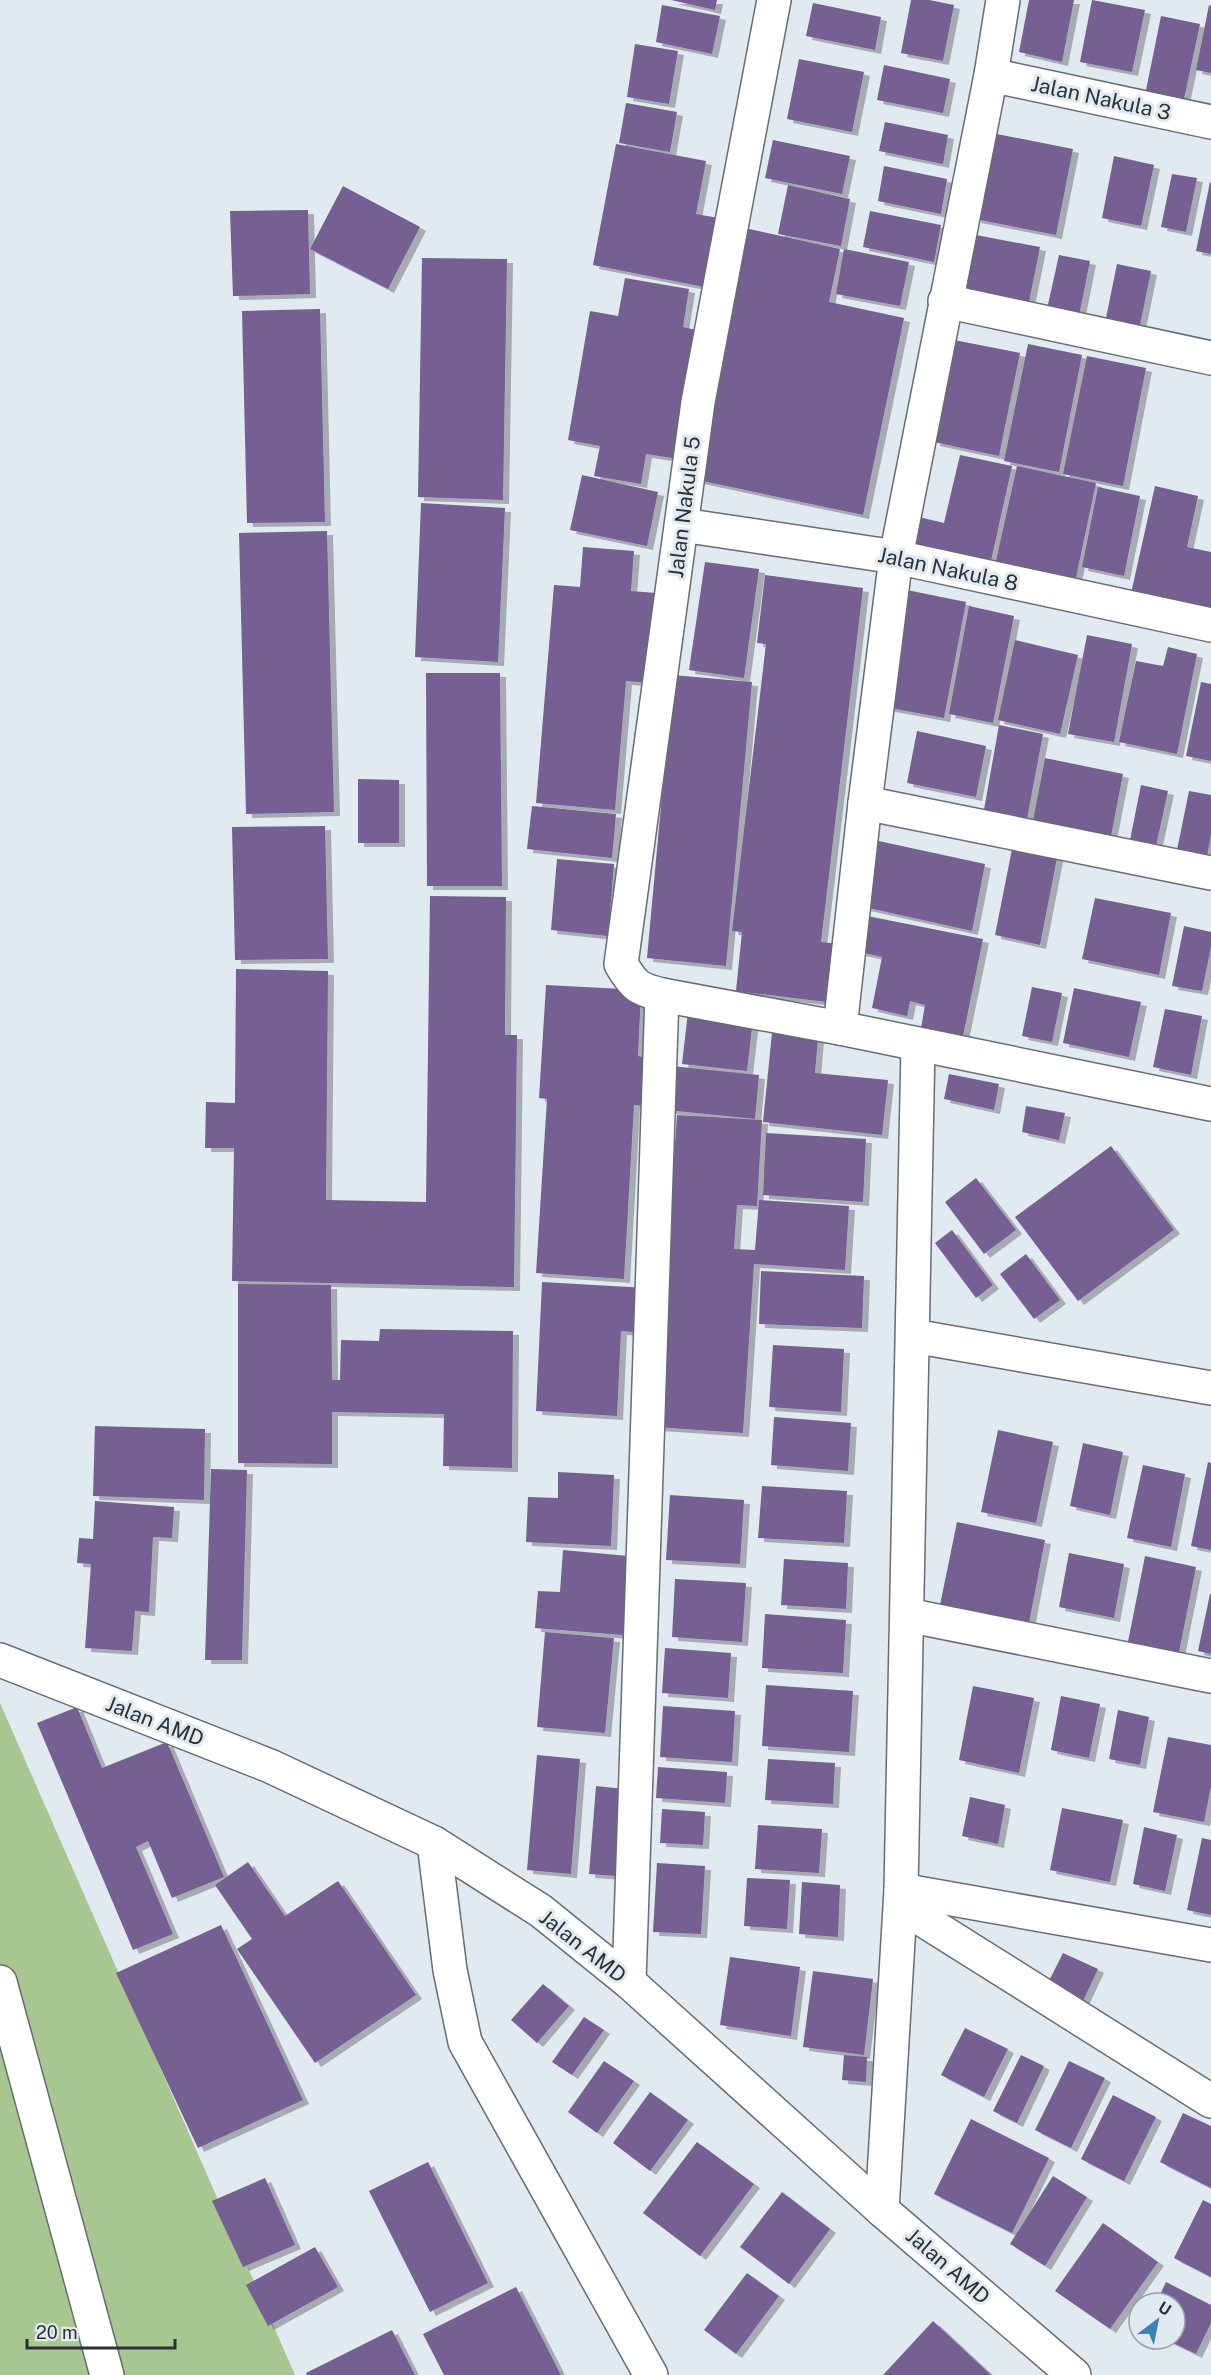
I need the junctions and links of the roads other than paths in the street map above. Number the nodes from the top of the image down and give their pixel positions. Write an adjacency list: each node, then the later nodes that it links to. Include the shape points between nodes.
1 (774, 0): 7 (street, Jalan Nakula 5, via 698,402)
2 (1003, 0): 3 (street)
3 (991, 75): 4 (street, Jalan Nakula 3); 5 (street)
4 (1211, 122)
5 (945, 301): 6 (street); 8 (street)
6 (1211, 358)
7 (682, 525): 8 (street, Jalan Nakula 8); 12 (street, Jalan Nakula 5, via 621,964 632,983)
8 (896, 557): 9 (street, Jalan Nakula 8); 10 (street)
9 (1211, 625)
10 (865, 803): 11 (street); 13 (street)
11 (1211, 873)
12 (662, 995): 13 (street, Jalan Nakula 5); 25 (street)
13 (840, 1028): 14 (street, Jalan Nakula 5)
14 (918, 1045): 15 (street, Jalan Nakula 5); 16 (street)
15 (1211, 1104)
16 (913, 1336): 17 (street); 18 (street)
17 (1211, 1388)
18 (907, 1615): 20 (street); 22 (street)
19 (0, 1660): 21 (street, Jalan AMD, via 270,1766)
20 (1211, 1676)
21 (434, 1843): 25 (street, Jalan AMD, via 541,1911); 29 (street, via 450,1970 465,2042)
22 (901, 1898): 23 (street); 26 (street); 27 (street)
23 (1211, 1945)
24 (0, 1982): 28 (street)
25 (629, 1982): 27 (street, Jalan AMD)
26 (1211, 2101)
27 (882, 2210): 30 (street, Jalan AMD)
28 (107, 2375)
29 (651, 2375)
30 (1074, 2375)

